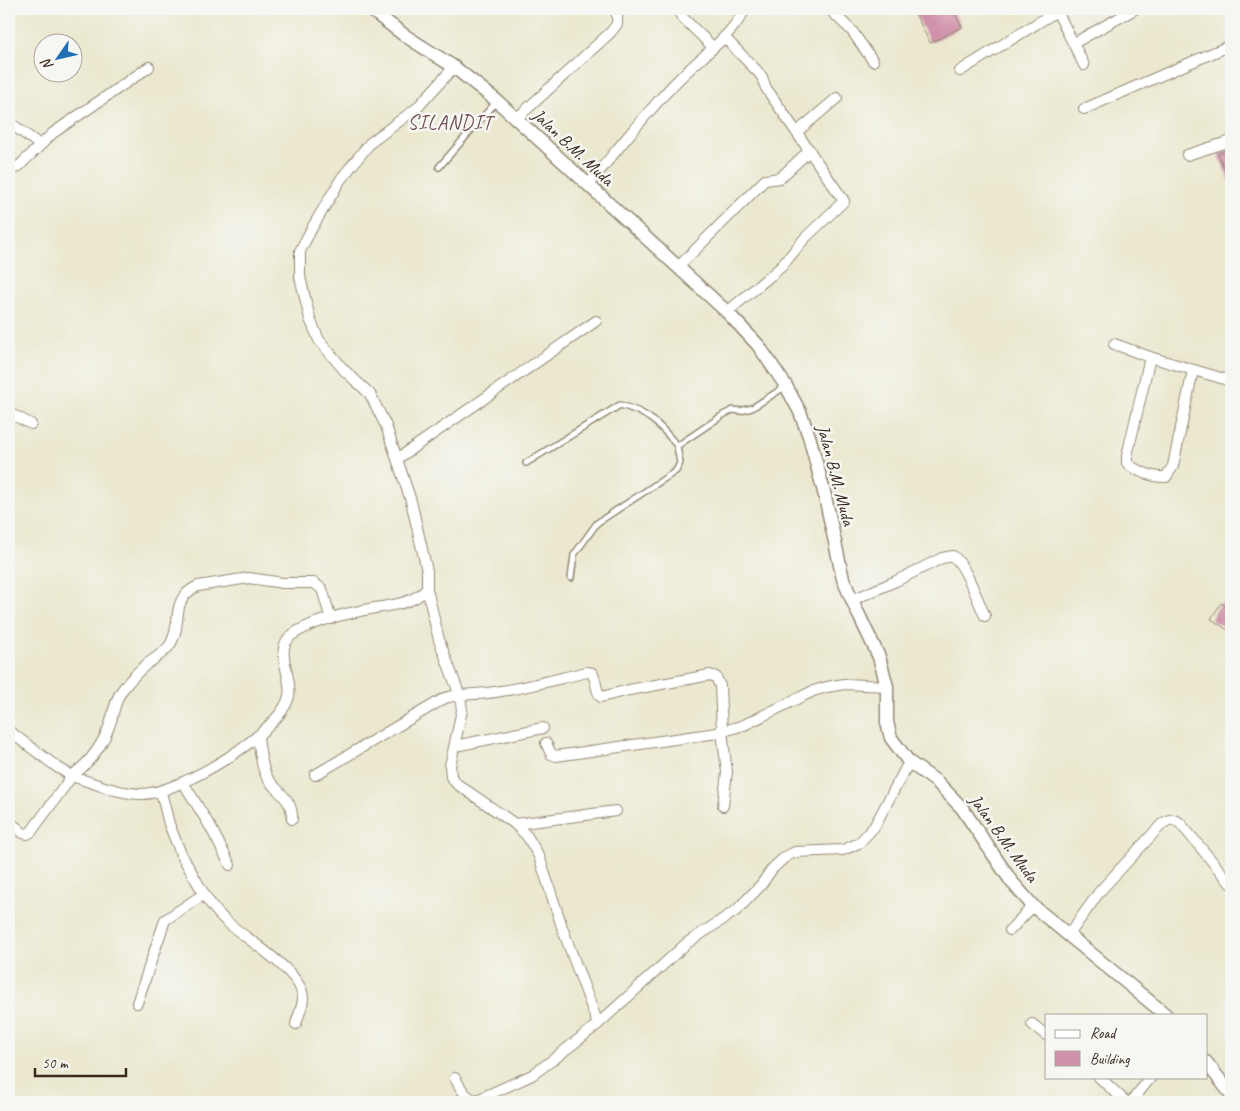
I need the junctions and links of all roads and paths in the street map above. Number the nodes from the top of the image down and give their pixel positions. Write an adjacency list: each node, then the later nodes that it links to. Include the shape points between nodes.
1 (370, 9): 15 (street, Jalan B.M. Muda)
2 (618, 9): 20 (street, via 617,24 611,32)
3 (677, 9): 11 (street)
4 (745, 9): 8 (street)
5 (829, 9): 12 (street, via 852,31)
6 (1135, 9): 9 (street)
7 (1057, 10): 9 (street); 16 (street)
8 (724, 37): 11 (street); 22 (street, via 762,78)
9 (1074, 43): 13 (street)
10 (1231, 45): 19 (street)
11 (713, 47): 29 (street, via 656,104)
12 (873, 61)
13 (1084, 65)
14 (149, 67): 24 (street)
15 (454, 67): 18 (street, Jalan B.M. Muda); 41 (street, via 417,108 370,143 342,179 300,251 300,277 318,340 370,394 386,426)
16 (960, 71)
17 (837, 98): 22 (street)
18 (497, 101): 20 (street, Jalan B.M. Muda); 27 (lane)
19 (1084, 109)
20 (516, 119): 29 (street, Jalan B.M. Muda)
21 (9, 122): 24 (street)
22 (796, 132): 25 (street)
23 (1231, 141): 26 (street)
24 (40, 145): 28 (street, via 19,166)
25 (810, 150): 30 (street, via 780,178 766,180); 31 (street, via 844,202 805,238 780,267)
26 (1187, 155)
27 (438, 167)
28 (9, 171)
29 (588, 185): 30 (street, Jalan B.M. Muda)
30 (678, 267): 31 (street, Jalan B.M. Muda)
31 (727, 312): 37 (street, Jalan B.M. Muda, via 758,345)
32 (596, 321): 41 (street)
33 (1114, 344): 34 (street)
34 (1150, 357): 35 (street); 35 (street, via 1126,463 1161,477 1166,476 1172,466)
35 (1193, 370): 36 (street)
36 (1231, 381)
37 (786, 386): 40 (lane, via 752,408 733,410 723,415); 45 (street, Jalan B.M. Muda, via 809,436)
38 (9, 413): 39 (street)
39 (31, 424)
40 (677, 446): 42 (lane, via 652,418 620,405); 43 (lane, via 680,463 676,471 597,523 574,555)
41 (397, 459): 44 (street, via 411,501 427,571)
42 (526, 463)
43 (571, 578)
44 (427, 588): 47 (street, via 419,597 404,603); 49 (street, via 439,640)
45 (852, 600): 46 (street, via 942,558 953,556); 48 (street, Jalan B.M. Muda, via 879,657)
46 (985, 616)
47 (331, 619): 53 (street, via 306,627 287,639 283,651 290,684 289,696); 58 (street, via 322,589 314,583 250,578 193,589 179,603 170,646 140,670 118,697 106,735 89,761)
48 (888, 686): 52 (street, via 844,684 827,687 744,725); 56 (street, Jalan B.M. Muda, via 887,722 891,738)
49 (460, 696): 52 (street, via 510,690 587,672 592,672 601,697 710,675 716,677 720,686); 55 (street, via 462,710); 57 (street, via 445,698)
50 (543, 728): 55 (street)
51 (9, 731): 58 (street)
52 (722, 731): 54 (street, via 556,756 551,754); 61 (street, via 727,772)
53 (258, 737): 59 (street); 63 (street, via 267,776 289,802)
54 (546, 743)
55 (455, 746): 65 (street, via 451,777)
56 (909, 762): 69 (street, Jalan B.M. Muda, via 937,782 962,808 1011,881); 75 (street, via 874,827 859,843 843,850 795,852 785,857 737,910 687,943)
57 (315, 775)
58 (72, 776): 60 (street, via 141,794); 64 (street, via 31,832 23,833)
59 (183, 782): 60 (street); 66 (street, via 212,828)
60 (161, 792): 68 (street, via 181,854)
61 (724, 806)
62 (616, 811): 65 (street)
63 (292, 819)
64 (9, 821)
65 (515, 824): 75 (street, via 539,856)
66 (230, 865)
67 (1231, 884): 71 (street, via 1180,823 1168,820 1100,891)
68 (204, 894): 72 (street, via 165,920); 74 (street, via 226,921 300,985 303,998)
69 (1034, 906): 70 (street); 71 (street, Jalan B.M. Muda)
70 (1010, 930)
71 (1068, 936): 73 (street, Jalan B.M. Muda)
72 (137, 1003)
73 (1165, 1014)
74 (296, 1024)
75 (598, 1024): 79 (street, via 532,1075 477,1100 470,1099)
76 (1032, 1024): 77 (street)
77 (1045, 1034)
78 (1208, 1065): 82 (street)
79 (455, 1078)
80 (1100, 1078): 83 (street)
81 (1150, 1078): 83 (street)
82 (1231, 1094)
83 (1131, 1102)

